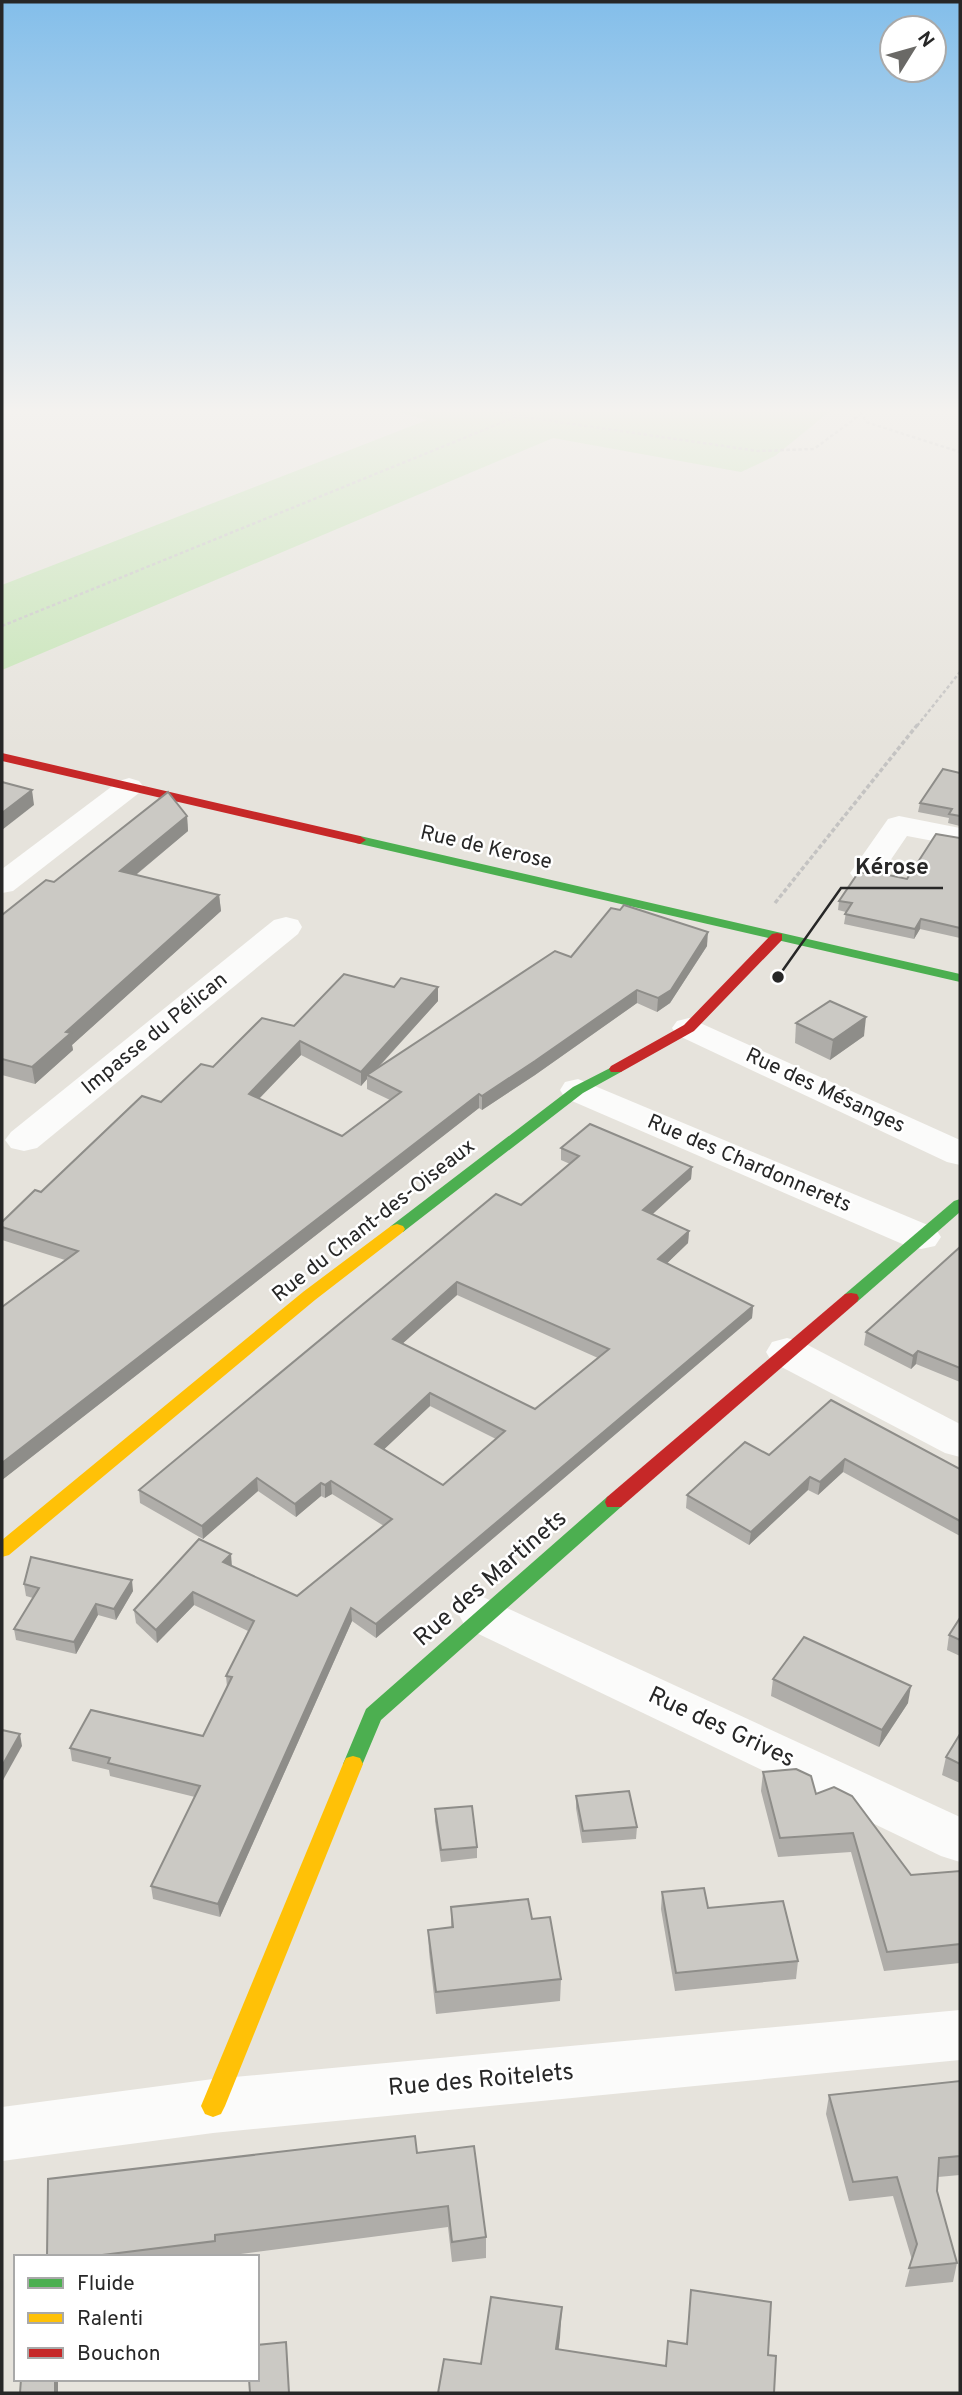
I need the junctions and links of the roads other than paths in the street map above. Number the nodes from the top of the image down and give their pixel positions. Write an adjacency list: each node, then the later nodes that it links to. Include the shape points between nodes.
1 (2, 757): 2 (street, Rue de Kerose)
2 (129, 787): 5 (street); 7 (street, Rue de Kerose)
3 (960, 837): 4 (street, via 900,825)
4 (866, 873)
5 (2, 884)
6 (286, 927): 11 (street, Impasse du Pélican)
7 (777, 937): 8 (street, Rue de Kerose); 9 (street, Rue du Chant-des-Oiseaux)
8 (960, 978)
9 (689, 1028): 10 (street, Rue du Chant-des-Oiseaux); 12 (street, Rue des Mésanges)
10 (578, 1090): 14 (street, Rue des Chardonnerets); 17 (street, Rue du Chant-des-Oiseaux, via 309,1296)
11 (9, 1145)
12 (960, 1154)
13 (960, 1204): 14 (street, Rue des Martinets)
14 (920, 1237): 15 (street, Rue des Martinets)
15 (787, 1353): 16 (street); 18 (street, Rue des Martinets)
16 (960, 1443)
17 (2, 1550)
18 (483, 1615): 19 (street, Rue des Grives); 21 (street, Rue des Martinets, via 373,1715)
19 (960, 1841)
20 (960, 2035): 21 (street, Rue des Roitelets)
21 (213, 2106): 22 (street, Rue des Roitelets)
22 (2, 2134)

